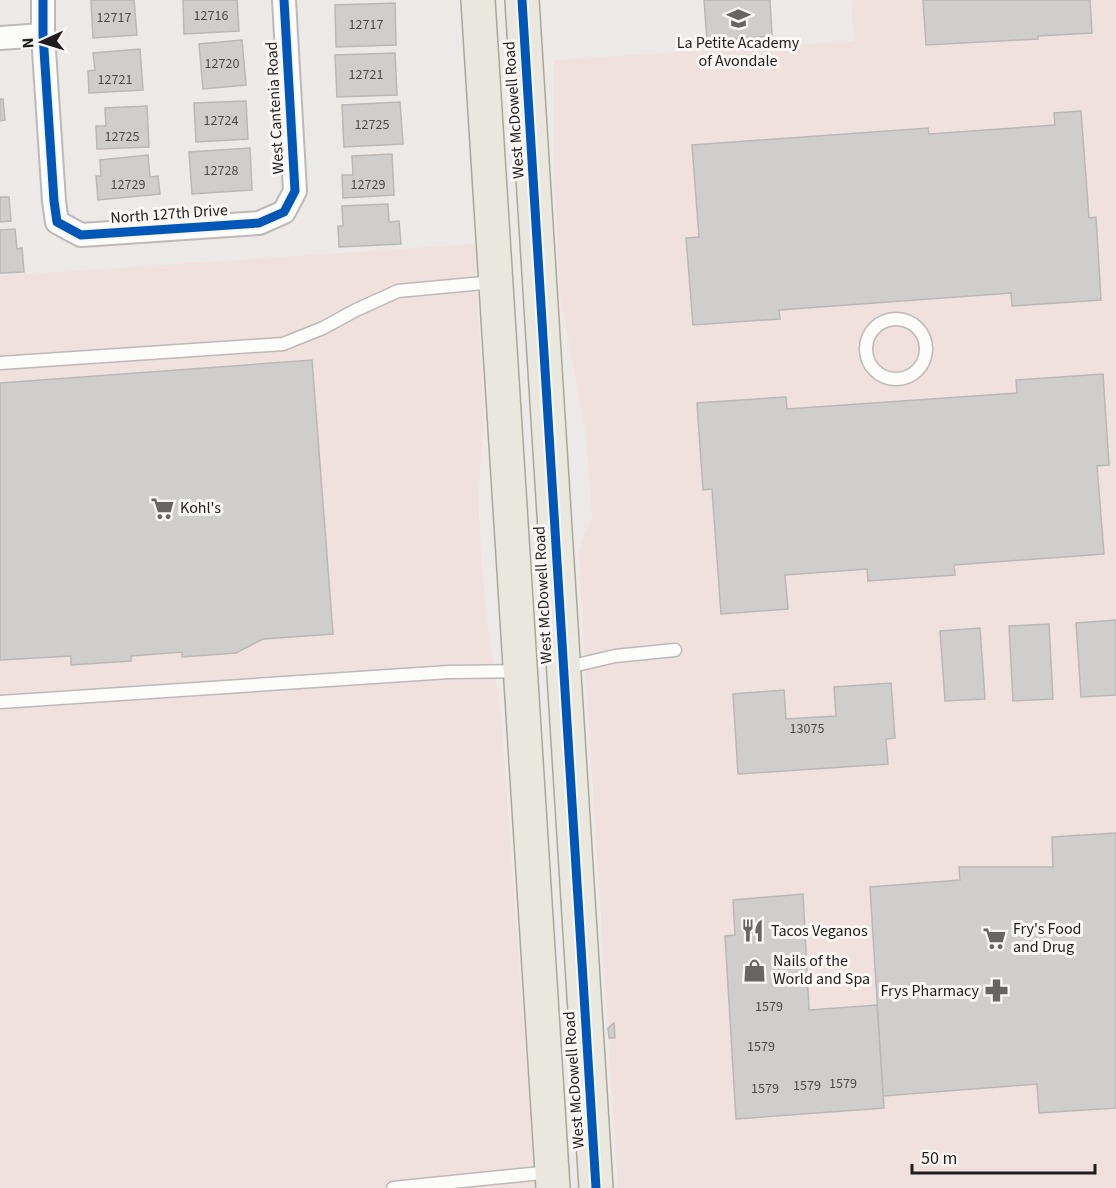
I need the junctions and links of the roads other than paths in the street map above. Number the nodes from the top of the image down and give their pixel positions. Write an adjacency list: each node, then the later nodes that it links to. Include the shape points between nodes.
1 (43, 0): 5 (street)
2 (284, 0): 7 (street, West Cantenia Road, via 295,191)
3 (478, 0): 8 (main road, West McDowell Road)
4 (522, 0): 12 (main road, West McDowell Road)
5 (43, 35): 6 (street); 7 (street, North 127th Drive, via 57,222 81,235 259,223)
6 (0, 38)
7 (284, 212)
8 (495, 282): 10 (lane, via 398,291 283,344); 13 (main road, West McDowell Road)
9 (900, 320): 9 (lane, via 882,323 869,337 867,356 871,366 887,378 907,377 916,372 926,355 923,336 910,322)
10 (0, 363)
11 (675, 650): 12 (lane, via 615,656)
12 (563, 669): 13 (main road); 15 (main road, West McDowell Road)
13 (521, 671): 14 (lane, via 449,672); 16 (main road, West McDowell Road)
14 (0, 702)
15 (595, 1178): 16 (main road)
16 (553, 1180): 17 (lane)
17 (453, 1185): 18 (lane)
18 (422, 1187): 19 (lane)
19 (393, 1188)

